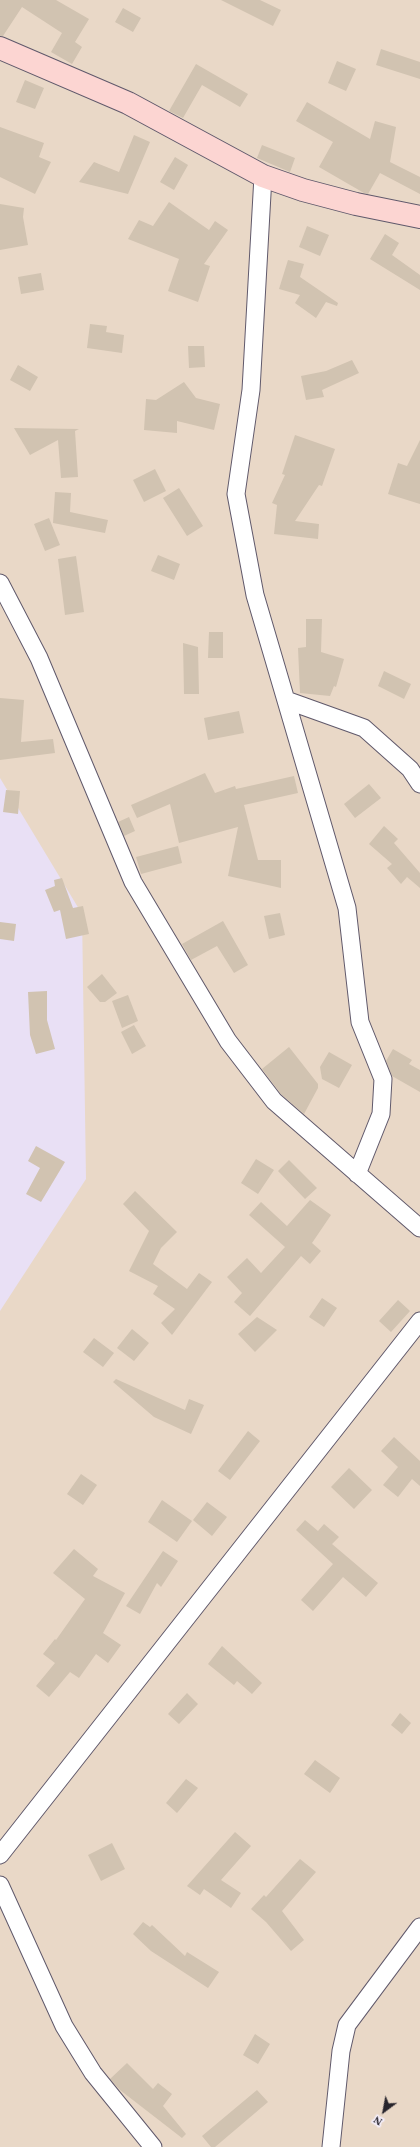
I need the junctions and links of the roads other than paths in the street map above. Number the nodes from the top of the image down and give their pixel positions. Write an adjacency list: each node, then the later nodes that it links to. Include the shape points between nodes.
1 (0, 48): 2 (street, via 128,103)
2 (263, 176): 3 (street, via 356,204); 5 (street, via 251,390 236,494 255,595)
3 (420, 217)
4 (0, 583): 7 (street, via 39,658 133,882 224,1035 274,1101)
5 (286, 700): 6 (street, via 364,728 410,769); 7 (street, via 347,908 360,1022 383,1079 381,1114)
6 (420, 784)
7 (357, 1174): 8 (street)
8 (420, 1228)
9 (420, 1322): 10 (street)
10 (0, 1855)
11 (0, 1885): 13 (street, via 64,2026 93,2073)
12 (420, 1927): 14 (street, via 347,2025 341,2051)
13 (153, 2147)
14 (331, 2147)

